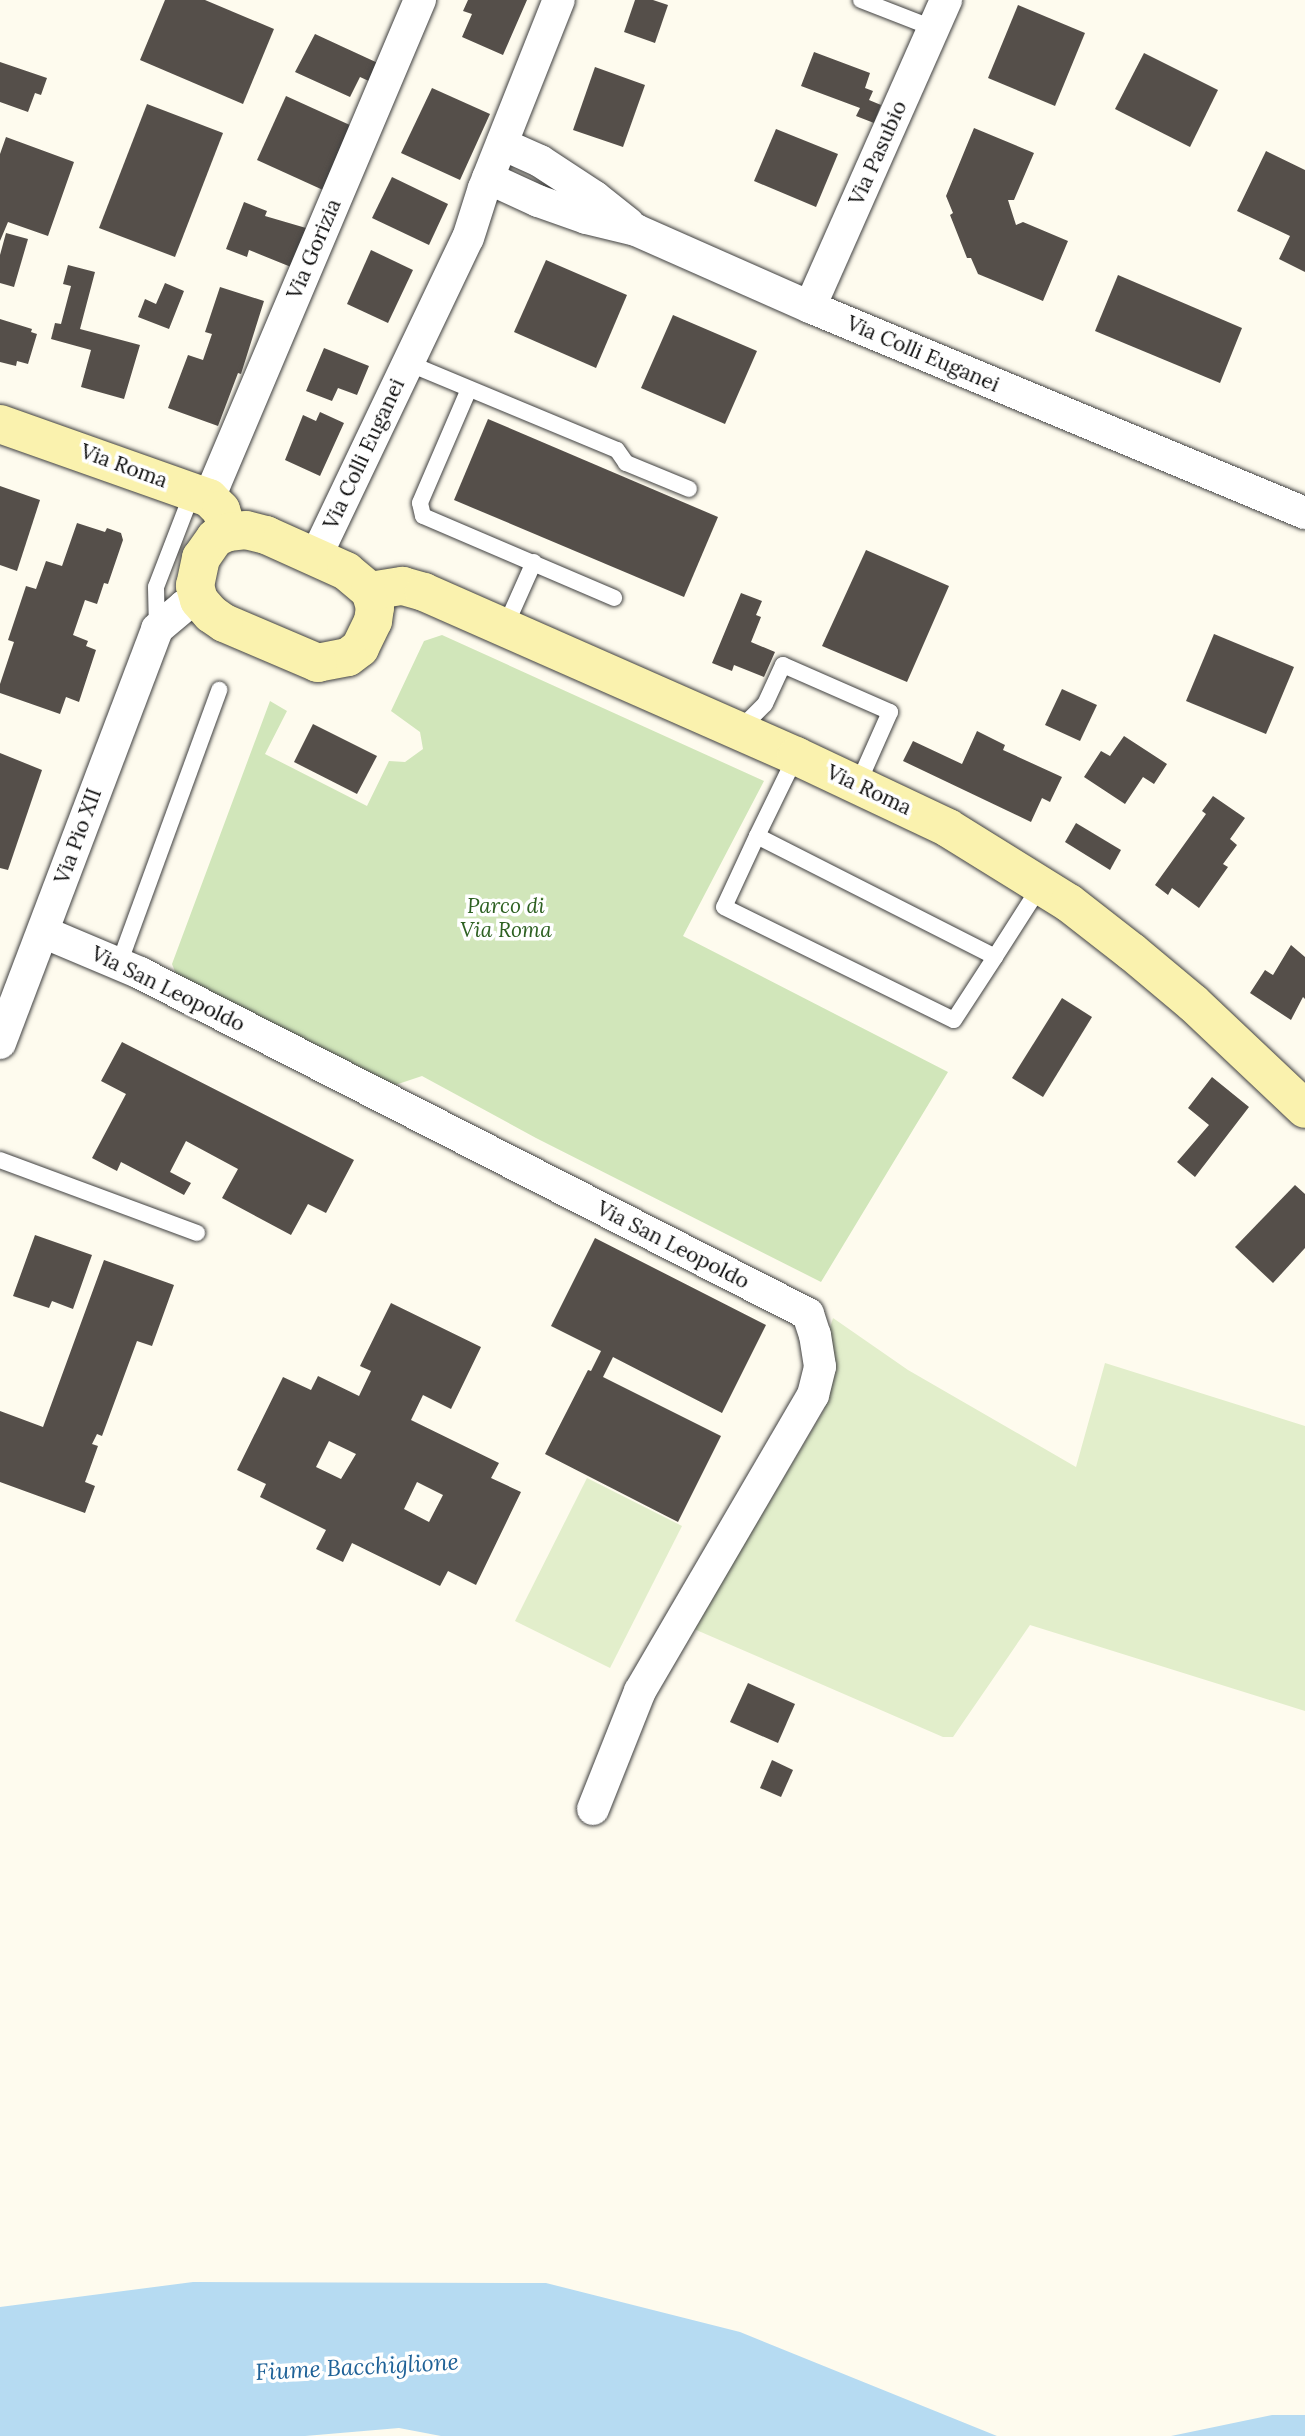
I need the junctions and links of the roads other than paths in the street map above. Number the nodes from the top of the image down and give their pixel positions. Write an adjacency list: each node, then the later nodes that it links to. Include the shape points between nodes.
1 (420, 0): 15 (street, Via Gorizia)
2 (559, 0): 5 (street)
3 (861, 0): 4 (lane)
4 (940, 14): 10 (street, Via Pasubio)
5 (502, 144): 6 (street, Via Colli Euganei); 8 (street, via 541,161)
6 (488, 178): 7 (street, Via Colli Euganei); 9 (street, Via Colli Euganei)
7 (538, 201): 8 (street, Via Colli Euganei); 9 (street, Via Colli Euganei, via 506,206)
8 (636, 230): 10 (street, Via Colli Euganei)
9 (468, 239): 11 (street, Via Colli Euganei)
10 (810, 307): 16 (street, Via Colli Euganei)
11 (408, 363): 12 (lane); 18 (street, Via Colli Euganei)
12 (469, 389): 14 (lane, via 617,450 626,463); 19 (lane, via 420,503 423,516)
13 (0, 424): 15 (main road, Via Roma)
14 (688, 489)
15 (201, 494): 17 (main road, via 221,510); 24 (lane, Via Pio XII, via 156,587)
16 (1305, 513)
17 (228, 531): 18 (main road, via 246,530); 22 (main road, via 215,538 201,558 195,586)
18 (321, 547): 20 (main road)
19 (534, 562): 21 (lane); 23 (lane)
20 (370, 591): 22 (main road, via 375,607 369,635 354,653 334,662 304,659 223,622); 23 (main road, Via Roma, via 403,586)
21 (614, 598)
22 (199, 600): 24 (street, Via Pio XII, via 184,606)
23 (505, 627): 26 (main road, Via Roma)
24 (157, 629): 31 (street, Via Pio XII)
25 (219, 690): 33 (lane)
26 (739, 730): 27 (main road, Via Roma); 28 (lane, via 765,704 783,665 890,712)
27 (796, 756): 28 (main road, Via Roma); 29 (lane)
28 (858, 784): 30 (main road, Via Roma, via 948,828)
29 (757, 836): 32 (lane); 32 (lane, via 724,907 954,1020)
30 (1041, 884): 32 (lane); 35 (main road, Via Roma, via 1183,995)
31 (43, 932): 33 (street, Via San Leopoldo); 34 (street, Via Pio XII)
32 (995, 957)
33 (130, 969): 38 (street, Via San Leopoldo, via 808,1314 820,1367 813,1395 640,1691)
34 (0, 1044)
35 (1305, 1109)
36 (0, 1160): 37 (lane)
37 (197, 1233)
38 (593, 1809)

